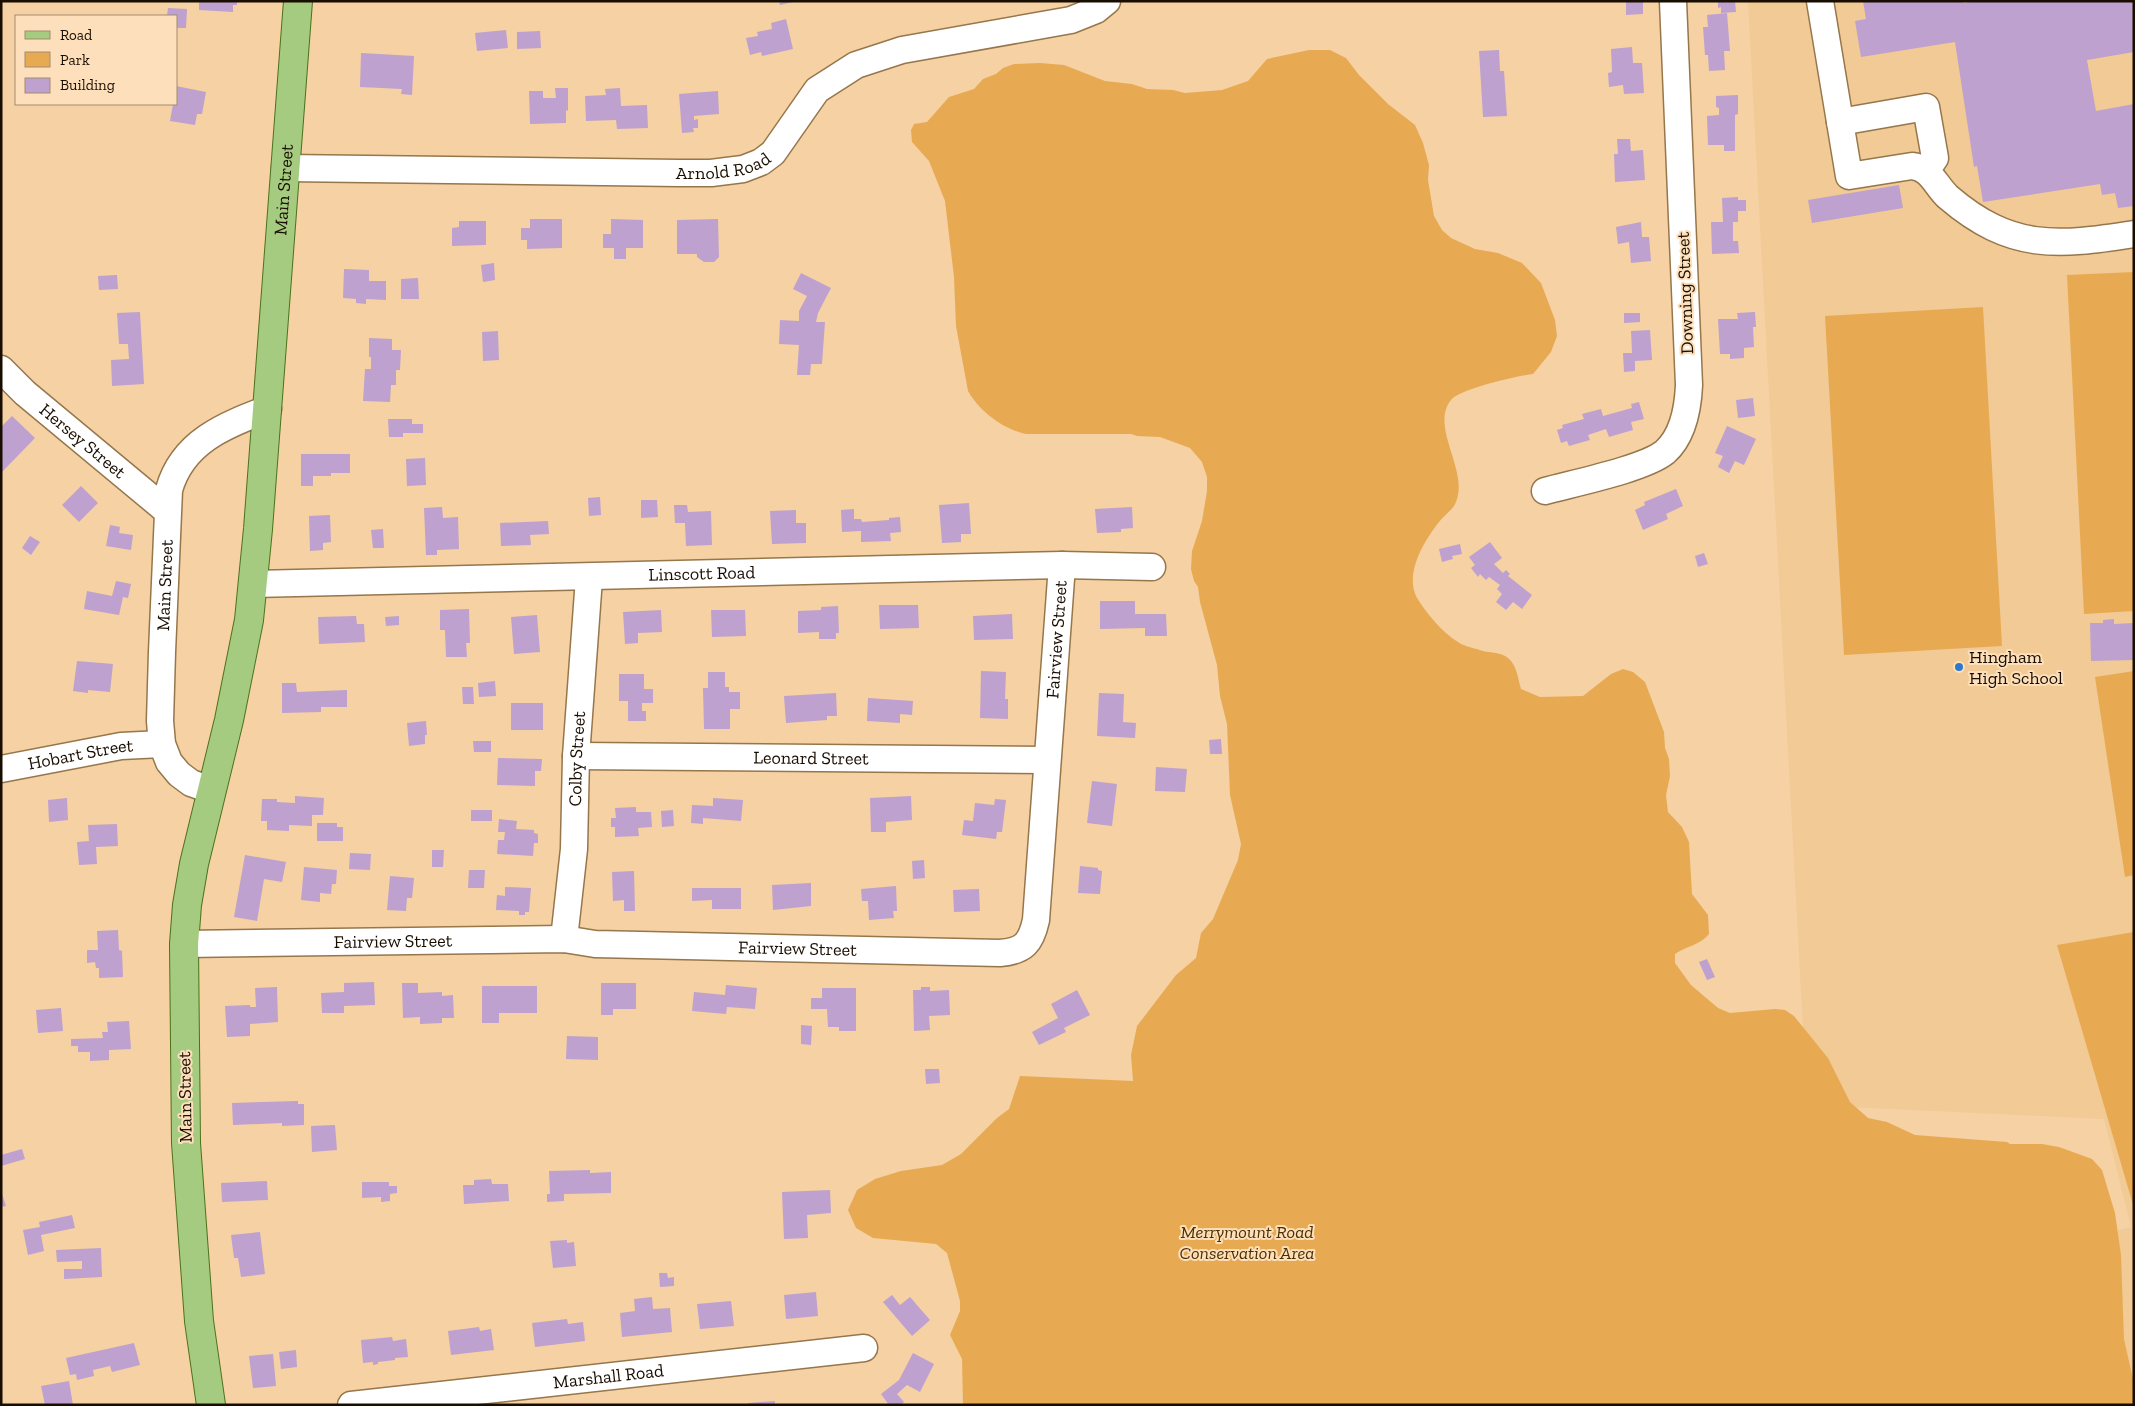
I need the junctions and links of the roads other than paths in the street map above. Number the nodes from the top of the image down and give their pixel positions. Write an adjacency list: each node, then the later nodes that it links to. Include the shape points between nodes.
1 (298, 1): 6 (main road, Main Street)
2 (1108, 1): 6 (street, Arnold Road, via 1096,10 1070,20 902,50 856,65 817,90 773,153 743,169 679,173)
3 (1673, 1): 11 (street, Downing Street, via 1689,385 1683,423 1676,439 1664,452 1627,468)
4 (1820, 1): 5 (street)
5 (1840, 122): 7 (street, via 1849,176 1912,166); 7 (street, via 1926,107 1935,158)
6 (285, 168): 10 (main road, Main Street)
7 (1926, 171): 8 (street, via 1945,195 1962,209 2012,236 2059,243)
8 (2134, 234)
9 (1, 369): 12 (street, Hersey Street)
10 (268, 409): 12 (street, Main Street, via 234,422 205,439 185,457 174,473); 16 (main road, Main Street)
11 (1545, 491)
12 (167, 511): 17 (street, Main Street)
13 (1062, 565): 14 (street, Linscott Road); 15 (street, Linscott Road); 19 (street, Fairview Street)
14 (1152, 567)
15 (589, 578): 16 (street, Linscott Road); 18 (street, Colby Street)
16 (253, 584): 21 (main road, Main Street, via 241,663)
17 (162, 744): 20 (street, Hobart Street, via 121,746); 21 (street, Main Street, via 169,762 180,774 191,783)
18 (576, 756): 19 (street, Leonard Street); 22 (street, Colby Street, via 574,849)
19 (1047, 760): 22 (street, Fairview Street, via 1036,920 1027,944 1014,952 595,944)
20 (1, 770)
21 (211, 790): 23 (main road, Main Street, via 194,864)
22 (564, 940): 23 (street, Fairview Street)
23 (184, 944): 25 (main road, Main Street, via 186,1143 199,1321)
24 (864, 1348): 26 (street, Marshall Road)
25 (211, 1405)
26 (351, 1405)

